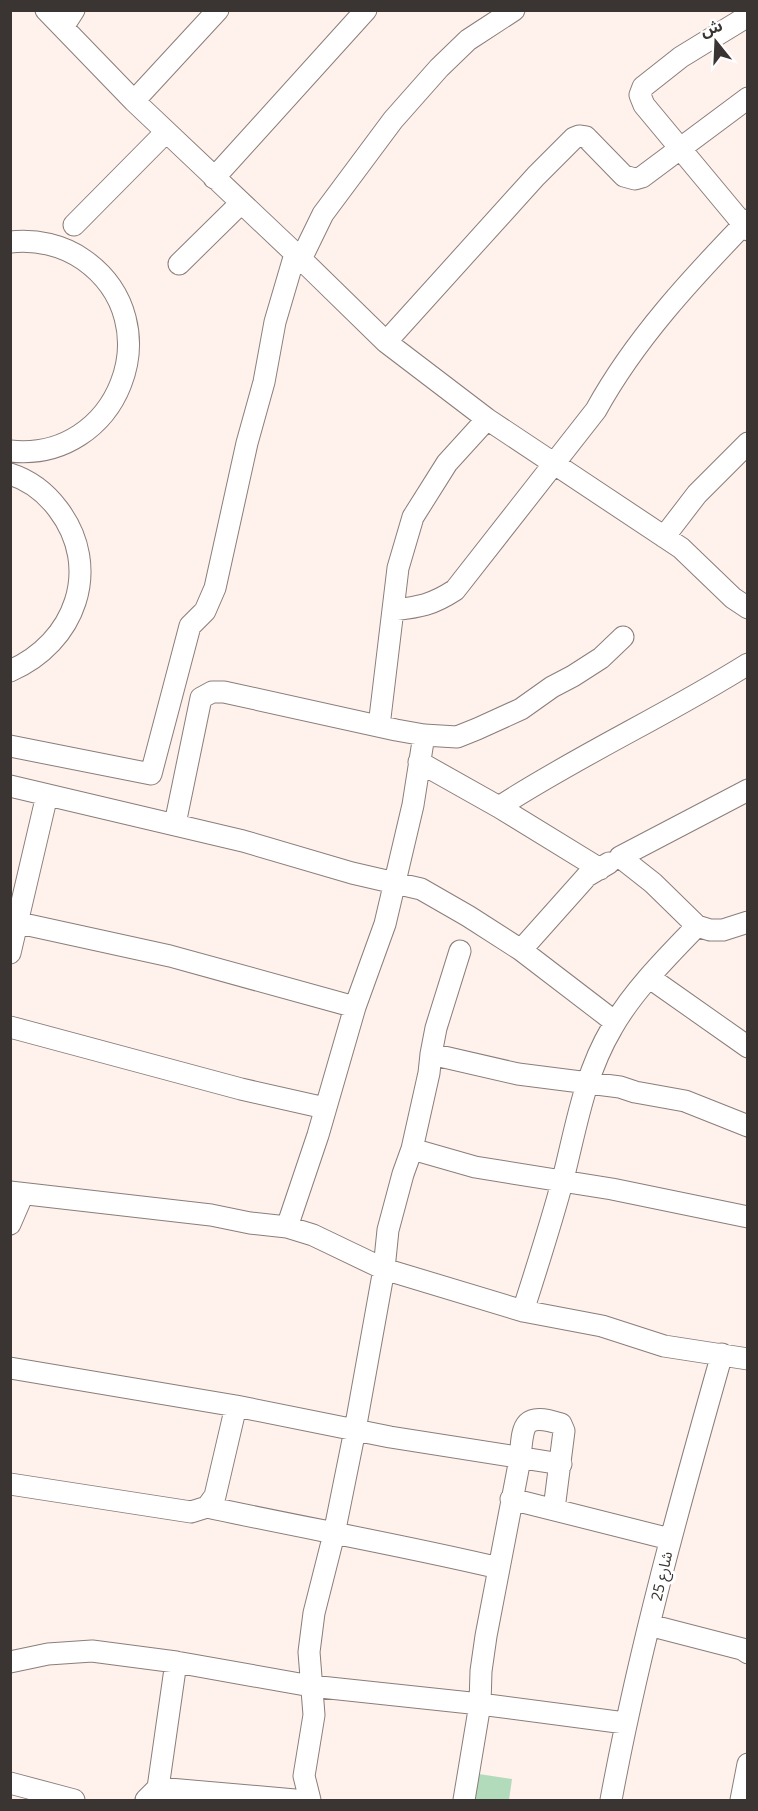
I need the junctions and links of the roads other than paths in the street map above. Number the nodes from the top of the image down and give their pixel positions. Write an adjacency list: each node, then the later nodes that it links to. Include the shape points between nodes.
1 (46, 10): 6 (street)
2 (218, 10): 8 (street)
3 (366, 10): 11 (street)
4 (514, 10): 16 (street, via 468,40 393,120 323,214)
5 (747, 15): 10 (street, via 681,57 643,87 640,95 644,105)
6 (69, 19): 8 (street)
7 (747, 98): 10 (street)
8 (134, 100): 9 (street)
9 (166, 132): 11 (street); 13 (street)
10 (680, 149): 14 (street); 18 (street, via 634,179 624,176 586,137 574,138)
11 (214, 178): 12 (street)
12 (241, 203): 16 (street); 17 (street)
13 (74, 225)
14 (746, 226): 22 (street, via 642,340)
15 (10, 242): 21 (street, via 49,244 91,265 120,303 129,348 117,394 88,430 60,445 29,452)
16 (298, 256): 18 (street); 32 (street, via 274,322 264,382 215,588 205,611 190,626 151,774)
17 (179, 264)
18 (386, 342): 19 (street)
19 (486, 419): 22 (street); 26 (street, via 447,463 413,517 398,567)
20 (747, 443): 24 (street, via 697,494)
21 (10, 451)
22 (554, 465): 24 (street); 26 (street, via 455,590 437,602)
23 (10, 474): 29 (street, via 42,492 63,515 76,543 80,575 75,605 60,633 38,656)
24 (664, 537): 25 (street)
25 (747, 608)
26 (393, 610): 30 (street)
27 (623, 637): 31 (street, via 601,658 521,709 457,737)
28 (747, 664): 37 (street)
29 (10, 671)
30 (379, 726): 31 (street); 38 (street, via 212,692 201,698)
31 (424, 735): 33 (street)
32 (10, 746)
33 (419, 762): 37 (street); 41 (street)
34 (10, 786): 36 (street)
35 (747, 790): 39 (street)
36 (47, 795): 38 (street); 42 (street)
37 (500, 807): 40 (street)
38 (175, 824): 41 (street)
39 (620, 857): 40 (street); 44 (street, via 654,883)
40 (600, 869): 45 (street, via 587,876)
41 (395, 884): 45 (street, via 421,889); 49 (street)
42 (14, 921): 47 (street); 49 (street, via 179,959)
43 (747, 922): 44 (street, via 723,930)
44 (697, 926): 48 (street)
45 (520, 950): 50 (street)
46 (460, 951): 53 (street)
47 (10, 953)
48 (650, 978): 50 (street); 52 (street)
49 (355, 1007): 55 (street)
50 (615, 1022): 54 (street)
51 (10, 1027): 55 (street)
52 (747, 1047)
53 (430, 1054): 54 (street, via 518,1074); 57 (street)
54 (587, 1082): 56 (street, via 685,1101); 58 (street)
55 (325, 1108): 62 (street)
56 (747, 1126)
57 (412, 1149): 58 (street, via 476,1167); 63 (street, via 388,1230)
58 (562, 1180): 60 (street); 64 (street)
59 (17, 1193): 61 (street); 62 (street)
60 (747, 1218)
61 (10, 1224)
62 (287, 1227): 63 (street)
63 (384, 1269): 64 (street); 69 (street)
64 (523, 1311): 65 (street, via 602,1326 664,1346)
65 (722, 1354): 66 (street); 77 (street, شارع 25)
66 (747, 1359)
67 (10, 1368): 68 (street)
68 (236, 1406): 69 (street); 74 (street, via 215,1496)
69 (355, 1430): 70 (street); 76 (street)
70 (520, 1459): 71 (street); 71 (street, via 527,1422 553,1421 561,1424 564,1431); 73 (street)
71 (561, 1464): 75 (street)
72 (10, 1484): 74 (street, via 191,1512)
73 (511, 1499): 75 (street); 78 (street)
74 (207, 1507): 76 (street)
75 (554, 1509): 77 (street)
76 (334, 1534): 78 (street); 83 (street, via 313,1623 309,1652)
77 (670, 1539): 79 (street, شارع 25)
78 (499, 1568): 84 (street, via 481,1671)
79 (649, 1625): 80 (street); 85 (street, شارع 25)
80 (747, 1653)
81 (10, 1662): 82 (street, via 92,1651)
82 (176, 1662): 83 (street); 88 (street)
83 (311, 1686): 84 (street); 91 (street, via 314,1715 303,1776)
84 (480, 1704): 85 (street); 92 (street)
85 (625, 1723): 93 (street, شارع 25)
86 (747, 1764): 94 (street)
87 (10, 1783): 89 (street)
88 (152, 1794): 90 (street)
89 (74, 1800)
90 (295, 1800)
91 (310, 1800)
92 (464, 1800)
93 (611, 1800)
94 (741, 1800)

